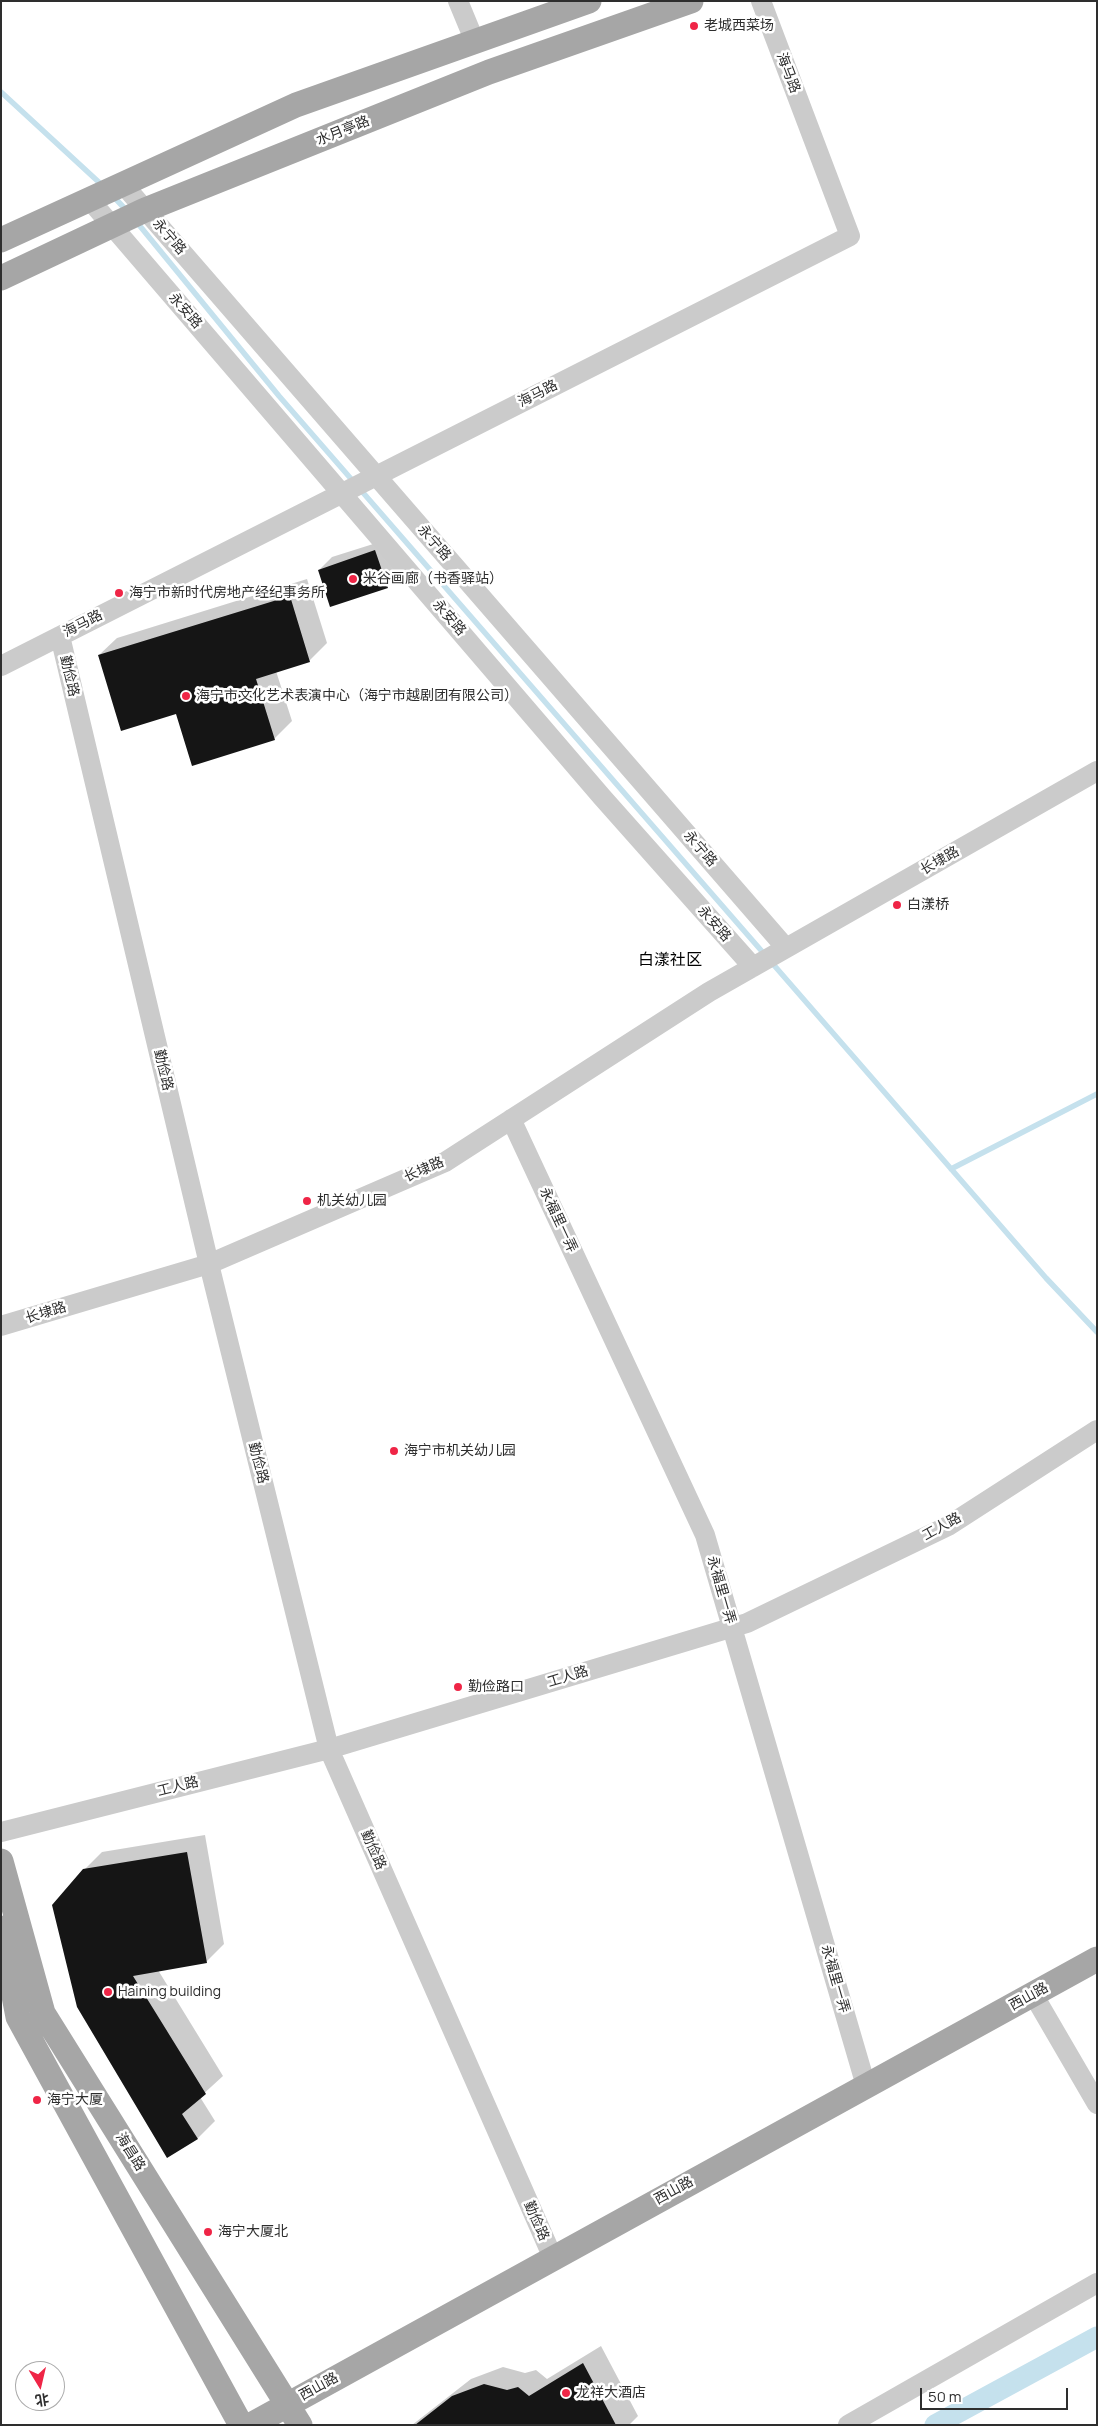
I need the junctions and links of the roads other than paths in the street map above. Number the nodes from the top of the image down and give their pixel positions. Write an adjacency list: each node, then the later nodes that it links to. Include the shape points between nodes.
1 (458, 1): 5 (street)
2 (589, 1): 5 (main road)
3 (692, 1): 8 (main road, 水月亭路, via 489,72)
4 (761, 1): 12 (street, 海马路, via 850,236)
5 (475, 42): 6 (main road, via 296,105)
6 (126, 181): 7 (main road); 8 (street, 永宁路)
7 (85, 201): 9 (street, 永安路); 10 (main road)
8 (142, 211): 9 (main road, 水月亭路); 12 (street, 永宁路)
9 (112, 226): 11 (main road, 水月亭路); 12 (street, 永安路)
10 (1, 240)
11 (1, 278)
12 (358, 485): 13 (street, 海马路); 16 (street, 永宁路); 17 (street, 永安路, via 602,797)
13 (60, 636): 14 (street, 海马路); 19 (street, 勤俭路)
14 (1, 666)
15 (1097, 771): 16 (street, 长埭路)
16 (784, 949): 17 (street)
17 (755, 966): 18 (street, 长埭路)
18 (511, 1119): 19 (street, 长埭路, via 445,1162); 22 (street, 永福里一弄, via 705,1535)
19 (209, 1264): 20 (street, 长埭路); 23 (street, 勤俭路)
20 (1, 1326)
21 (1097, 1430): 22 (street, 工人路, via 948,1526)
22 (732, 1628): 23 (street, 工人路); 29 (street, 永福里一弄)
23 (329, 1749): 24 (street, 工人路); 31 (street, 勤俭路)
24 (1, 1832)
25 (1, 1861): 33 (main road, 海昌路, via 42,2013)
26 (1, 1928): 34 (main road, via 18,2017)
27 (1097, 1959): 28 (main road, 西山路)
28 (1034, 1994): 29 (main road, 西山路); 30 (street)
29 (866, 2086): 31 (main road, 西山路)
30 (1097, 2104)
31 (553, 2258): 33 (main road, 西山路)
32 (1097, 2283): 36 (street)
33 (294, 2414): 35 (main road, 西山路)
34 (241, 2425)
35 (251, 2425)
36 (848, 2425)

